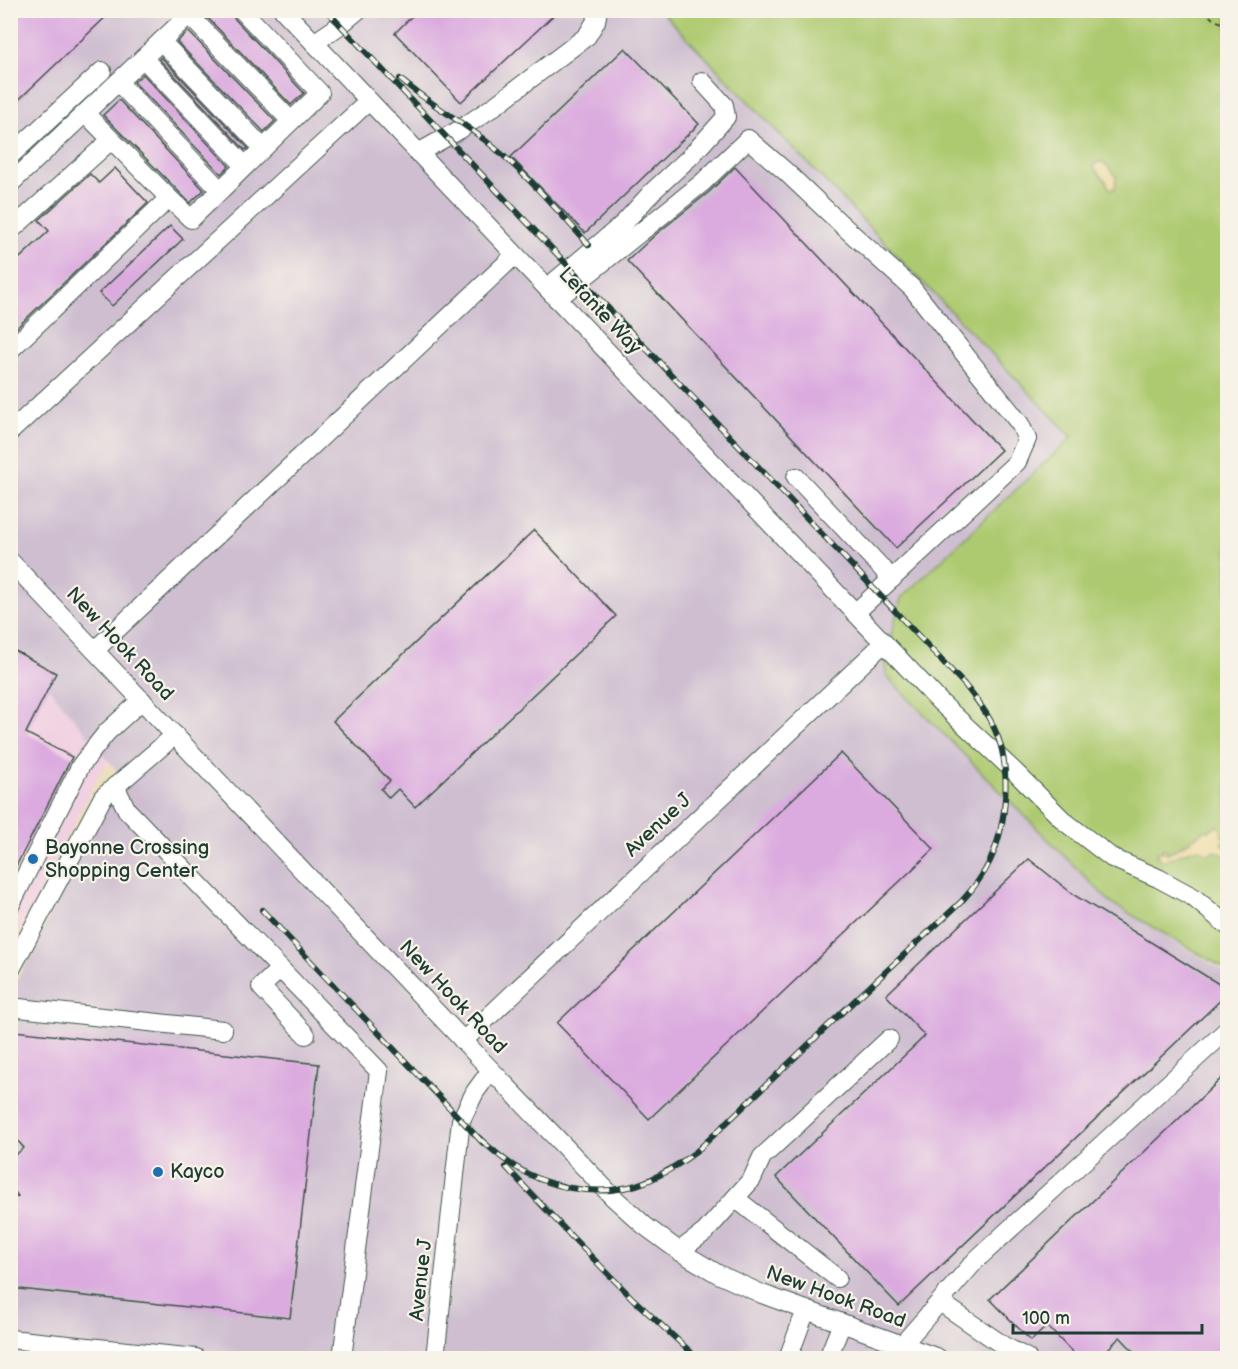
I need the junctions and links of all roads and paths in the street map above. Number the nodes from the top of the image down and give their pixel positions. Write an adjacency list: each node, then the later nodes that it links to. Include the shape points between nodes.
1 (242, 10): 16 (street, via 320,93)
2 (283, 10): 9 (street, Lefante Way)
3 (358, 10): 9 (street)
4 (598, 10): 19 (street, via 587,36 484,113)
5 (1203, 10): 7 (path)
6 (191, 13): 8 (street); 16 (street)
7 (1227, 25)
8 (161, 41): 10 (street); 18 (street)
9 (314, 43): 14 (street, Lefante Way)
10 (143, 58): 13 (street); 21 (street)
11 (102, 71): 20 (street)
12 (702, 81): 27 (street, via 724,105 726,117)
13 (118, 82): 15 (street); 23 (street)
14 (369, 101): 19 (street, Lefante Way); 29 (street)
15 (85, 113): 17 (street); 22 (street)
16 (291, 121): 18 (street)
17 (111, 140): 24 (street); 25 (street)
18 (264, 148): 21 (street)
19 (418, 153): 26 (street, Lefante Way)
20 (10, 156)
21 (246, 166): 23 (street)
22 (10, 184)
23 (220, 190): 24 (street, via 191,219)
24 (169, 198): 28 (street)
25 (10, 231)
26 (515, 255): 27 (street, Lefante Way); 35 (street)
27 (552, 294): 32 (street, via 702,183 748,139 912,288 1020,424 1027,439 1017,462); 33 (street, Lefante Way)
28 (10, 350)
29 (10, 432)
30 (796, 477): 32 (street)
31 (10, 561): 35 (street, New Hook Road)
32 (892, 579): 33 (street)
33 (855, 613): 34 (street, Lefante Way)
34 (884, 643): 40 (street, Lefante Way, via 1064,821 1112,858 1193,897); 48 (street, Avenue J)
35 (95, 651): 36 (street, New Hook Road)
36 (142, 700): 37 (street, New Hook Road); 39 (street, via 107,732 81,765)
37 (175, 735): 38 (street); 48 (street, New Hook Road)
38 (115, 786): 41 (street, via 127,810); 42 (street, via 103,797)
39 (10, 906)
40 (1227, 926)
41 (280, 969): 46 (street, via 261,987); 59 (street, via 379,1071)
42 (10, 971)
43 (10, 1007): 45 (street)
44 (1227, 1029): 53 (street, via 976,1260)
45 (223, 1030)
46 (306, 1035)
47 (889, 1040): 50 (street, via 762,1157 752,1179)
48 (463, 1041): 49 (street, New Hook Road)
49 (491, 1070): 51 (street, New Hook Road, via 613,1197 645,1227); 60 (street, Avenue J, via 461,1120)
50 (735, 1198): 51 (street, via 705,1232); 52 (street)
51 (680, 1251): 54 (street, New Hook Road, via 718,1274)
52 (837, 1278)
53 (940, 1302): 57 (street); 64 (street)
54 (806, 1310): 55 (street, New Hook Road); 61 (street)
55 (842, 1323): 57 (street, New Hook Road); 62 (street)
56 (10, 1339): 58 (street)
57 (902, 1345): 63 (street, New Hook Road)
58 (196, 1359)
59 (342, 1359)
60 (435, 1359)
61 (788, 1359)
62 (828, 1359)
63 (938, 1359)
64 (1027, 1359)

